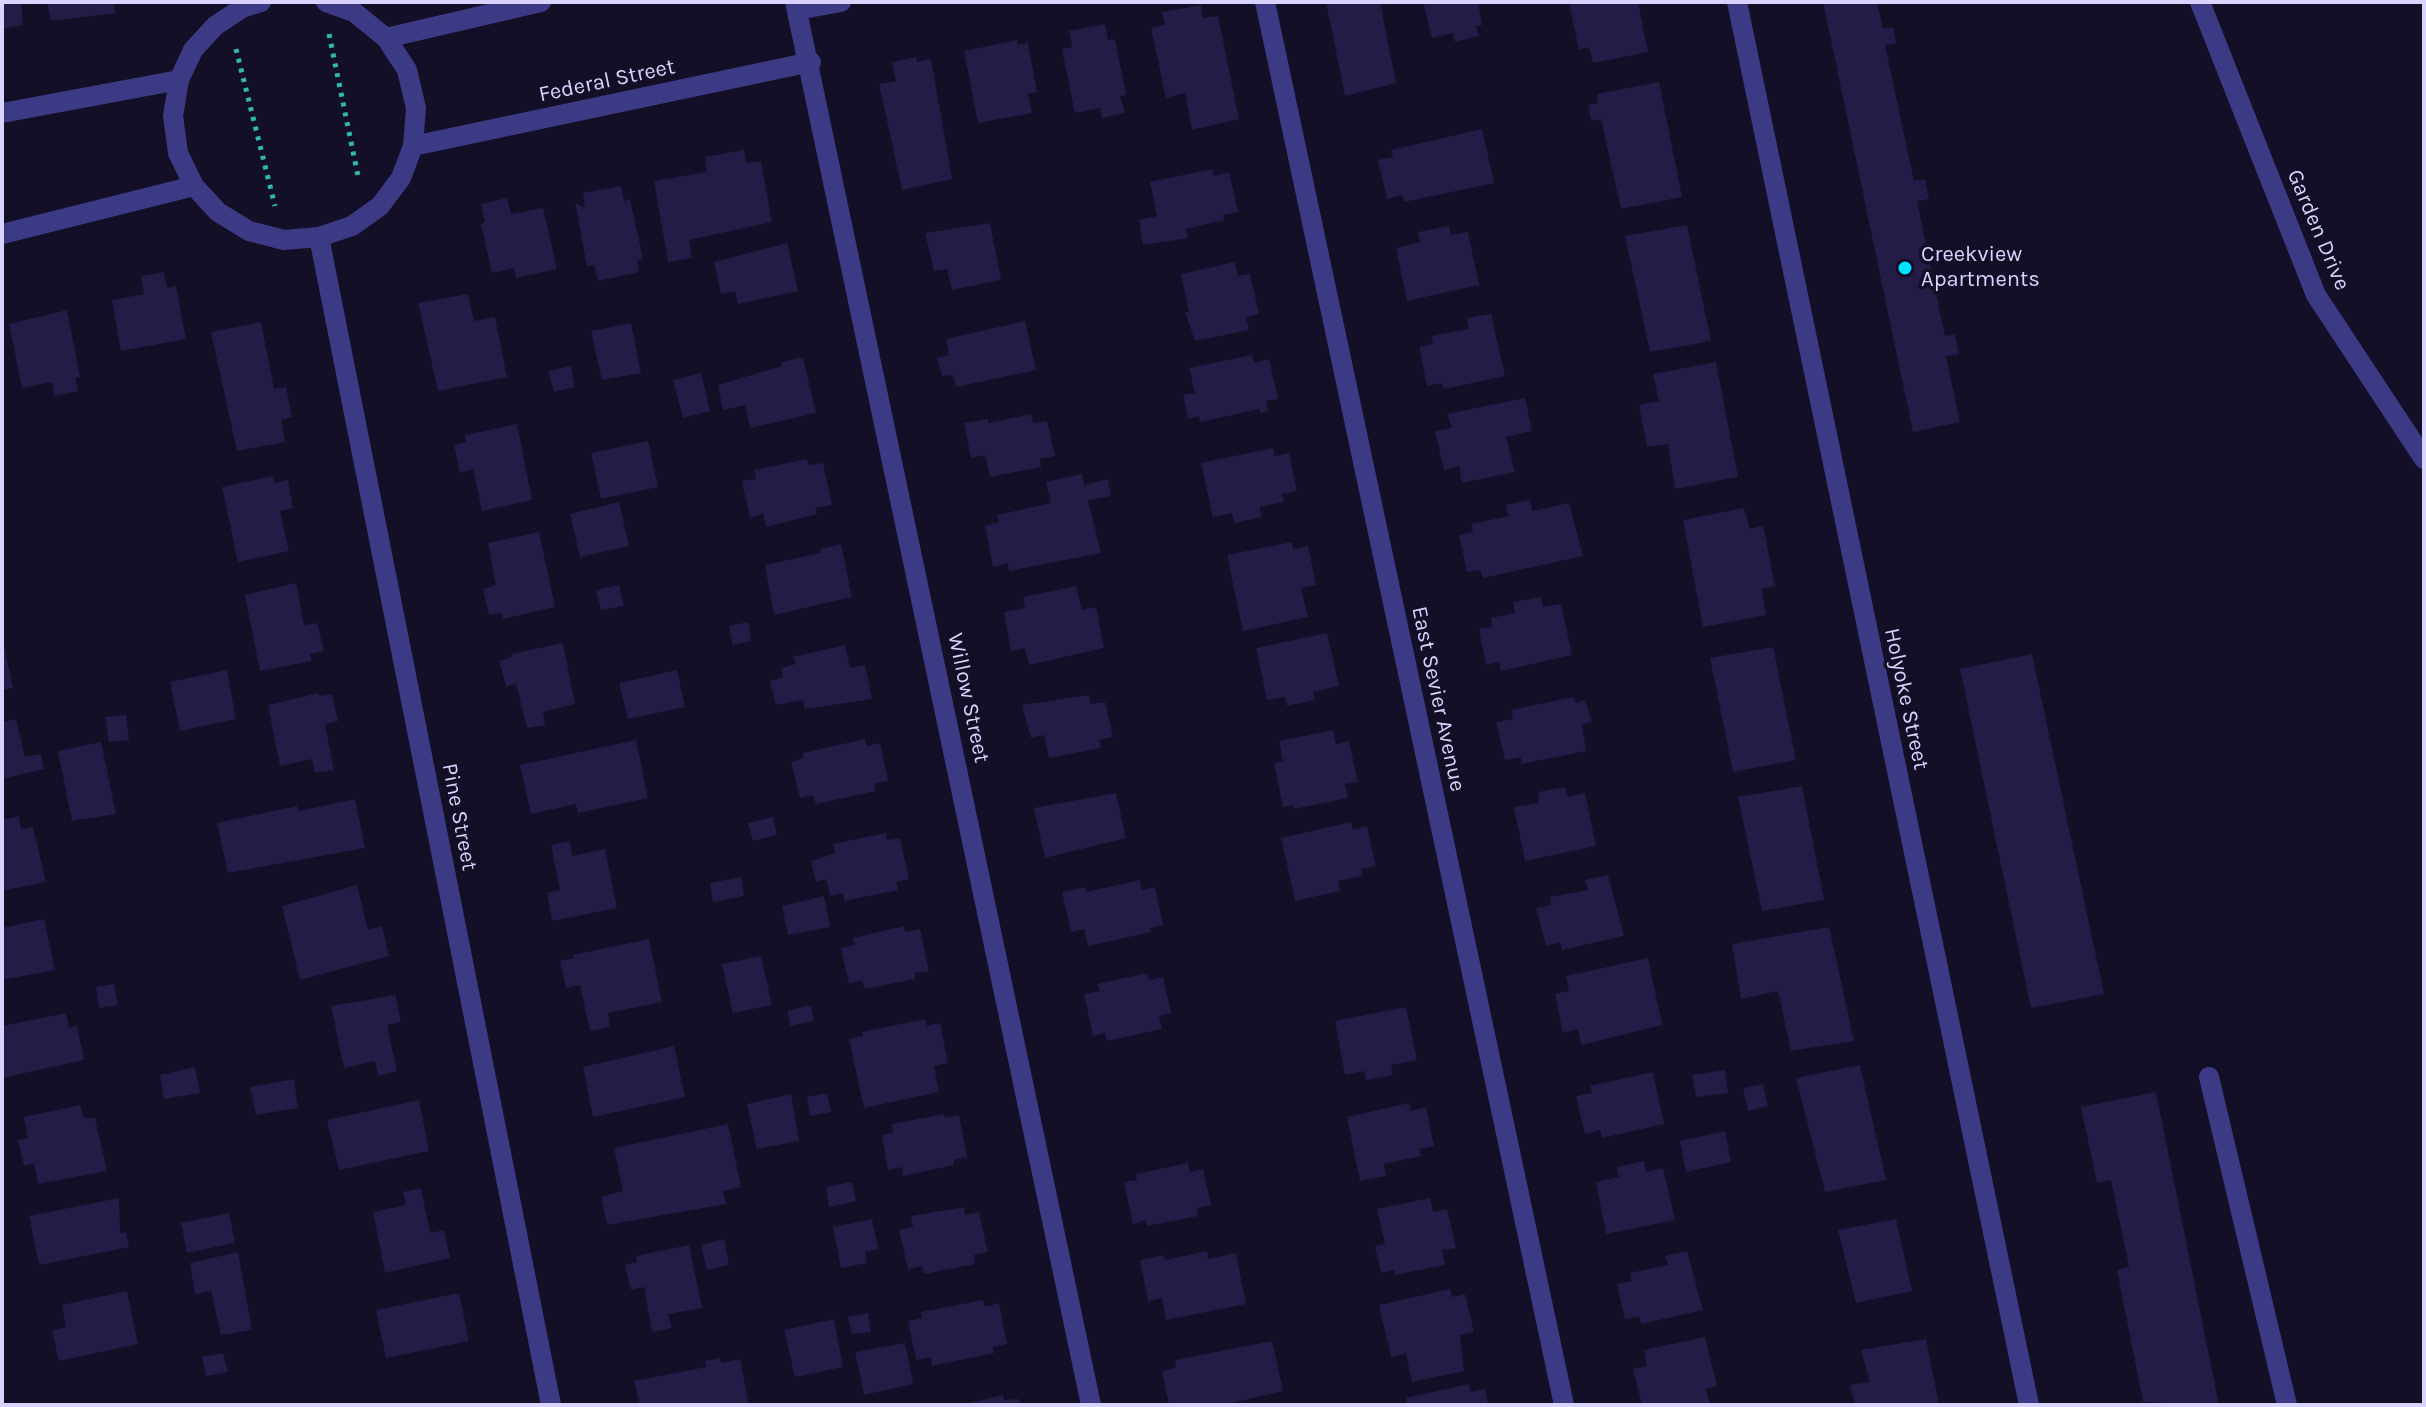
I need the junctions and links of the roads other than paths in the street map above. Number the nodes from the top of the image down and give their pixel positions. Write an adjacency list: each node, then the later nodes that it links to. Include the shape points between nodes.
1 (261, 2): 11 (street, via 215,26 193,50)
2 (326, 2): 9 (street, via 354,12)
3 (541, 2): 9 (street)
4 (841, 2): 8 (street)
5 (1265, 2): 21 (street, East Sevier Avenue)
6 (1737, 2): 22 (street, Holyoke Street)
7 (2200, 2): 17 (street, Garden Drive, via 2316,295)
8 (796, 6): 10 (street, Willow Street)
9 (386, 38): 13 (street, via 407,70 416,108)
10 (811, 62): 13 (street, Federal Street); 20 (street, Willow Street)
11 (179, 80): 12 (street); 14 (street, via 173,116 178,153)
12 (2, 113)
13 (413, 146): 16 (street, via 401,178 380,206 352,226)
14 (194, 186): 15 (street); 16 (street, via 218,212 249,231 284,240)
15 (2, 234)
16 (319, 237): 19 (street, Pine Street)
17 (2424, 459)
18 (2209, 1077): 23 (street)
19 (551, 1405)
20 (1091, 1405)
21 (1564, 1405)
22 (2029, 1405)
23 (2287, 1405)

